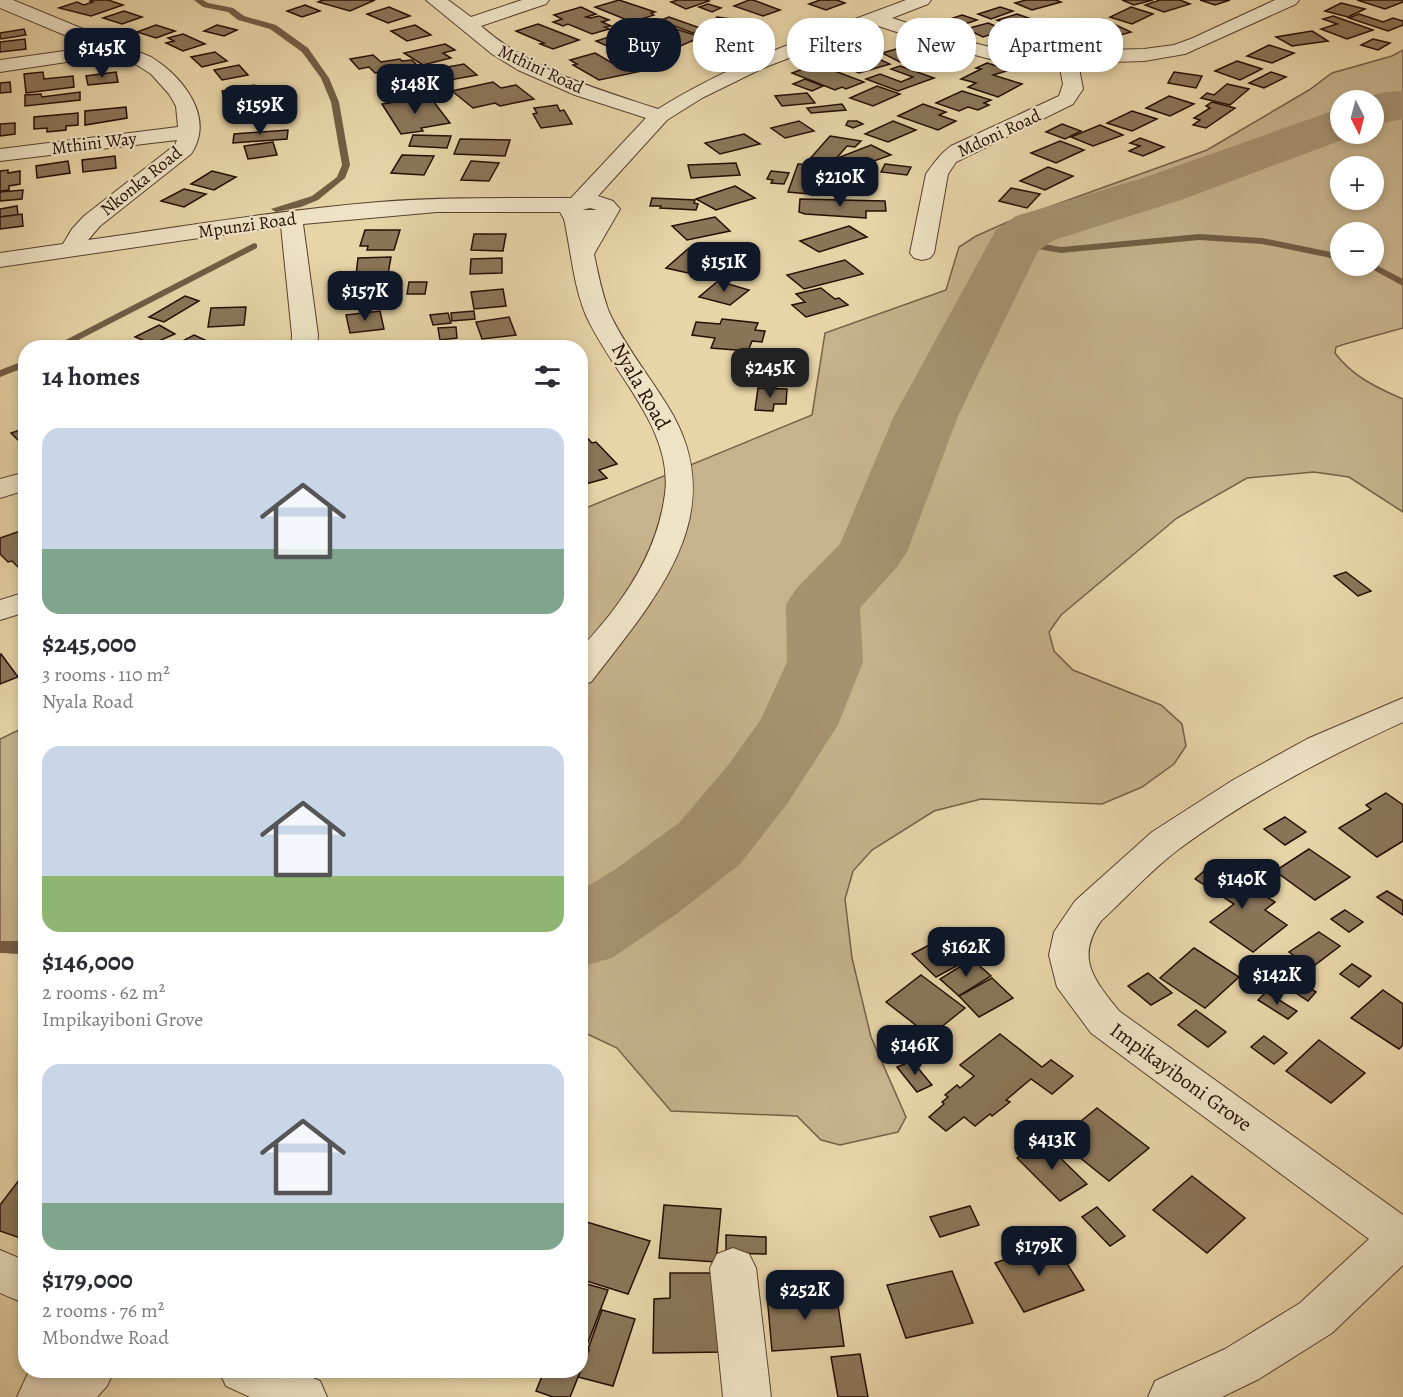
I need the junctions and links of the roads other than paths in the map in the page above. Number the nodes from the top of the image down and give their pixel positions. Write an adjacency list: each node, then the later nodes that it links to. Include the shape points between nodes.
1 (435, 0): 8 (street, Mthini Road)
2 (540, 0): 8 (street)
3 (922, 0): 6 (street)
4 (1290, 0): 12 (street, via 1178,50)
5 (0, 1): 9 (street, Nkonka Road)
6 (874, 18)
7 (884, 21): 11 (street)
8 (469, 24): 15 (street, Mthini Road, via 511,59)
9 (115, 49): 13 (street); 16 (street, Nkonka Road, via 144,61 171,82 186,106)
10 (787, 52): 15 (street, via 695,94)
11 (988, 52)
12 (1123, 56)
13 (0, 66)
14 (1070, 72): 24 (street, Mdoni Road, via 1074,92 1069,99 959,151 941,165)
15 (660, 116): 18 (street)
16 (189, 132): 17 (street, Mthini Way); 22 (street, Nkonka Road, via 183,149 92,221)
17 (0, 155)
18 (607, 173): 19 (street); 20 (street)
19 (575, 210): 20 (street, Mpunzi Road, via 586,219); 21 (street, Mpunzi Road, via 408,206); 23 (street, Nyala Road)
20 (604, 210): 23 (street)
21 (291, 218): 22 (street, Mpunzi Road); 26 (street)
22 (72, 249): 25 (street, Mpunzi Road)
23 (584, 252): 31 (street, Nyala Road, via 598,313 662,419 680,470 680,498 668,547 656,572)
24 (922, 253)
25 (0, 260)
26 (305, 340)
27 (18, 483): 28 (street)
28 (0, 489)
29 (18, 604): 30 (street)
30 (0, 611)
31 (588, 664)
32 (1403, 709): 33 (street, Impikayiboni Grove, via 1263,777 1165,841 1088,912 1073,932 1068,955 1077,987 1105,1022)
33 (1402, 1237): 44 (street, via 1316,1318 1242,1364)
34 (733, 1268): 43 (street)
35 (0, 1270): 36 (street)
36 (18, 1280)
37 (50, 1378): 40 (street)
38 (84, 1378): 41 (street)
39 (259, 1378): 42 (street)
40 (40, 1397)
41 (66, 1397)
42 (303, 1397)
43 (747, 1397)
44 (1172, 1397)

